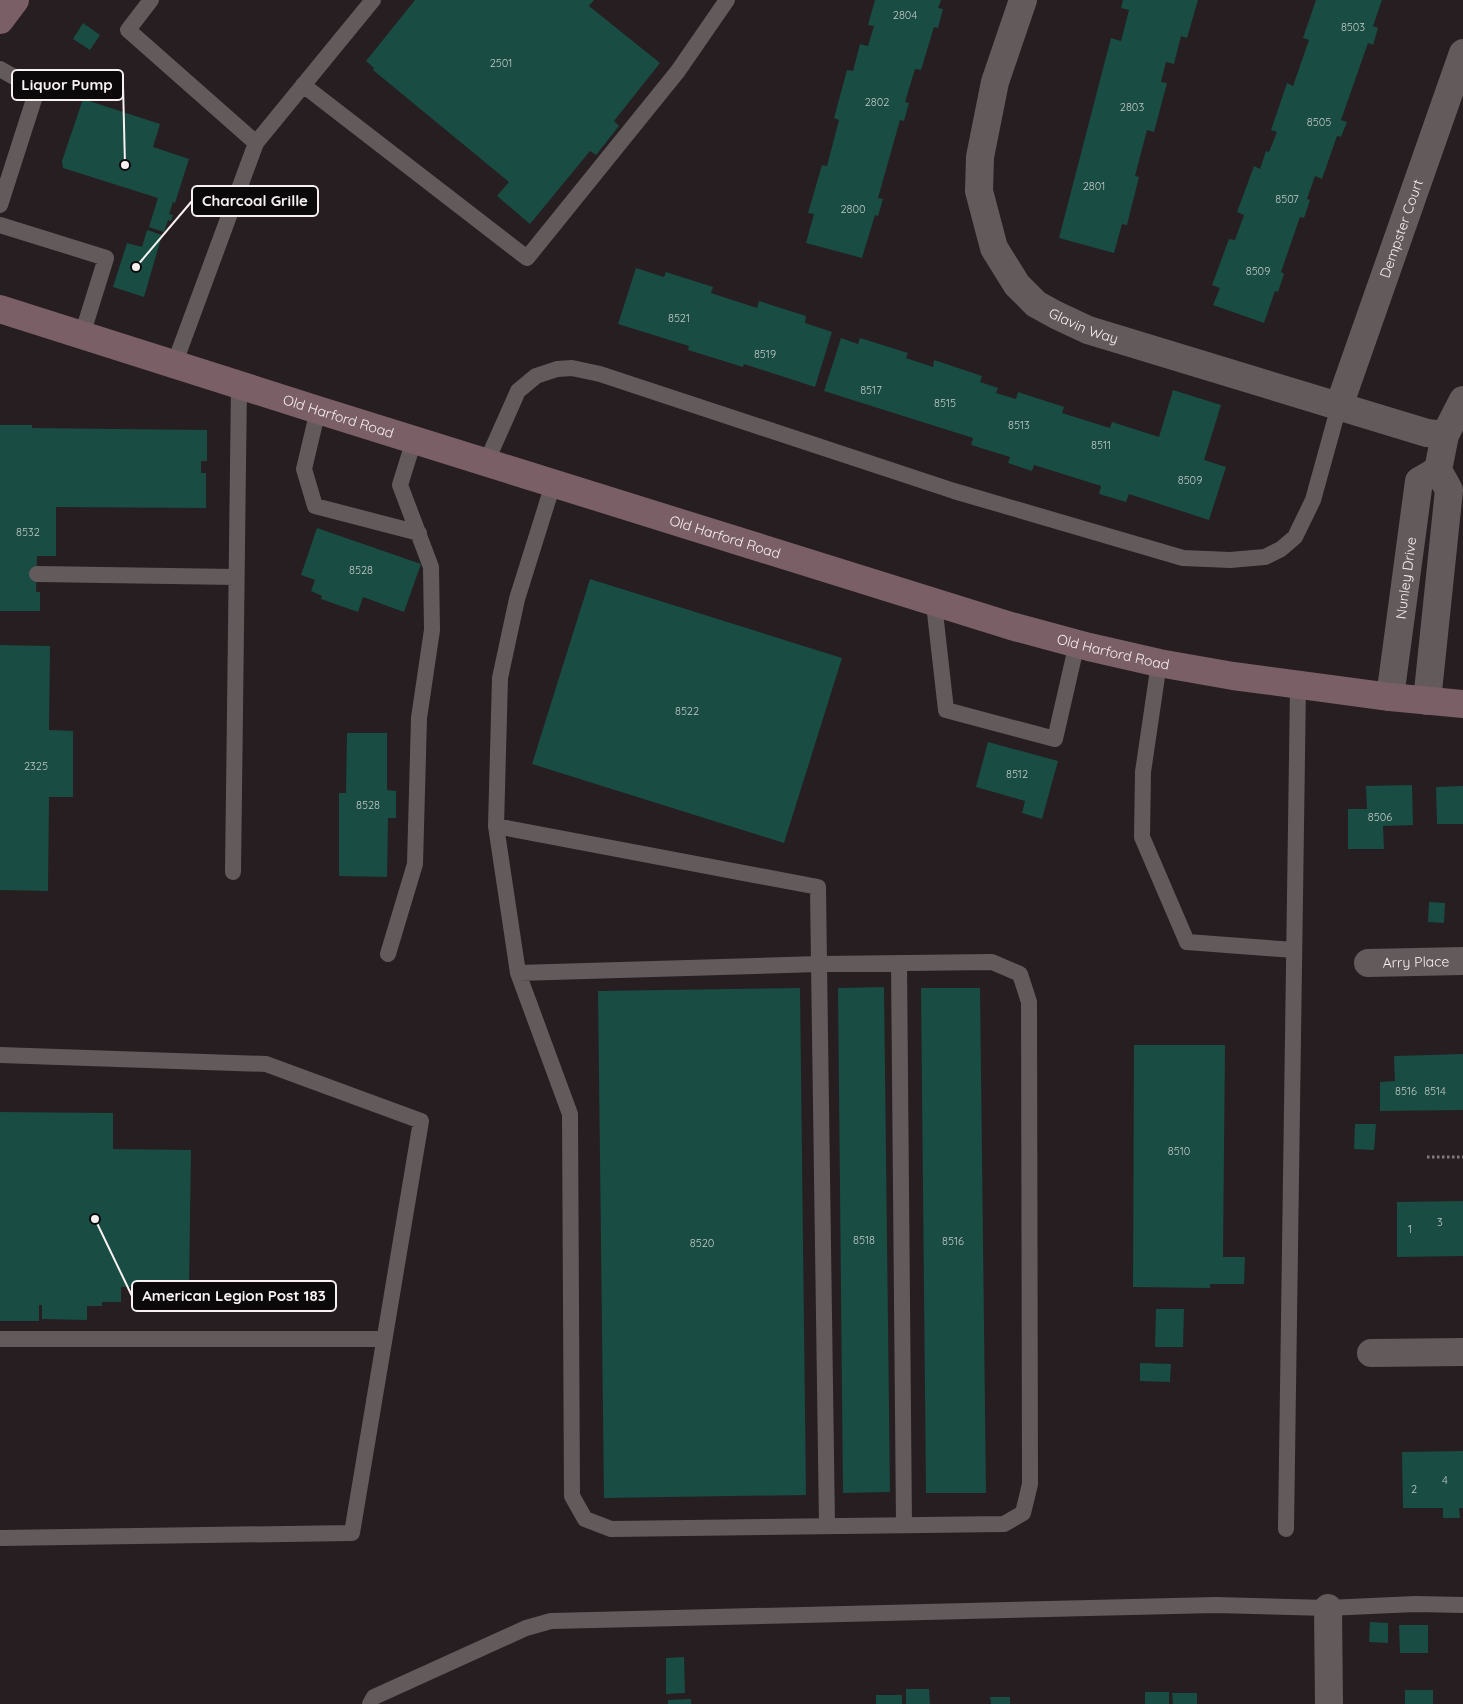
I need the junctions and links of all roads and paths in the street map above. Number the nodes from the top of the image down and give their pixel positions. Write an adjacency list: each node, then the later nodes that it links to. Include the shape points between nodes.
1 (16, 0): 6 (street)
2 (151, 0): 10 (lane, via 128,30)
3 (373, 0): 9 (lane)
4 (727, 0): 9 (lane, via 678,72 527,258)
5 (1023, 0): 18 (street, Glavin Way, via 995,82 980,157 979,191 994,248 1017,285 1036,304 1088,330)
6 (0, 20)
7 (1463, 52): 18 (street, Dempster Court)
8 (0, 68): 11 (lane, via 36,90)
9 (303, 85): 10 (lane)
10 (256, 143): 15 (lane)
11 (0, 205)
12 (0, 225): 14 (lane, via 106,258)
13 (0, 309): 14 (street, Old Harford Road)
14 (82, 335): 15 (street, Old Harford Road)
15 (174, 365): 16 (street, Old Harford Road)
16 (239, 385): 19 (street, Old Harford Road); 27 (lane)
17 (1463, 400): 20 (street)
18 (1339, 406): 20 (street, Glavin Way, via 1427,433); 22 (lane, via 1312,500 1296,537 1265,557 1230,560 1173,556 954,491 600,374 572,368 536,376 518,391)
19 (318, 410): 21 (street, Old Harford Road); 25 (lane, via 304,469 315,506)
20 (1445, 435): 23 (street)
21 (414, 440): 22 (street, Old Harford Road); 25 (lane, via 400,485)
22 (486, 463): 24 (street, Old Harford Road)
23 (1438, 470): 32 (street, Nunley Drive, via 1420,481); 33 (street, via 1449,490)
24 (553, 484): 28 (street, Old Harford Road); 35 (lane, via 517,599 500,678)
25 (418, 533): 38 (lane, via 431,567 432,630 419,718 415,864)
26 (36, 574): 27 (lane)
27 (236, 577): 36 (lane)
28 (934, 604): 29 (street, Old Harford Road); 29 (lane, via 946,710 1055,739)
29 (1077, 643): 30 (street, Old Harford Road)
30 (1159, 663): 31 (street, Old Harford Road); 37 (lane, via 1143,772 1142,837 1187,942)
31 (1298, 686): 32 (street, Old Harford Road); 37 (lane)
32 (1390, 697): 33 (street, Old Harford Road)
33 (1427, 702): 34 (street, Old Harford Road)
34 (1463, 704)
35 (496, 826): 42 (lane, via 818,888); 43 (lane)
36 (233, 872)
37 (1294, 950): 53 (lane)
38 (388, 954)
39 (1463, 961): 41 (street, Arry Place)
40 (899, 963): 42 (lane); 51 (lane); 51 (lane, via 992,962 1020,974 1029,1002 1030,1484 1023,1514 1004,1524)
41 (1368, 963)
42 (819, 964): 43 (lane); 52 (lane)
43 (518, 973): 52 (lane, via 570,1114 572,1496 585,1520 611,1529)
44 (0, 1055): 48 (lane, via 266,1064 421,1121)
45 (1427, 1157): 46 (path)
46 (1463, 1157)
47 (0, 1339): 48 (lane)
48 (384, 1339): 54 (lane, via 352,1532)
49 (1463, 1352): 50 (street)
50 (1371, 1353)
51 (904, 1525): 52 (lane)
52 (827, 1526)
53 (1286, 1529)
54 (0, 1538)
55 (1463, 1605): 56 (lane)
56 (1328, 1608): 57 (lane, via 1207,1606 552,1621 526,1628 436,1668 374,1697); 58 (street)
57 (370, 1704)
58 (1329, 1704)

